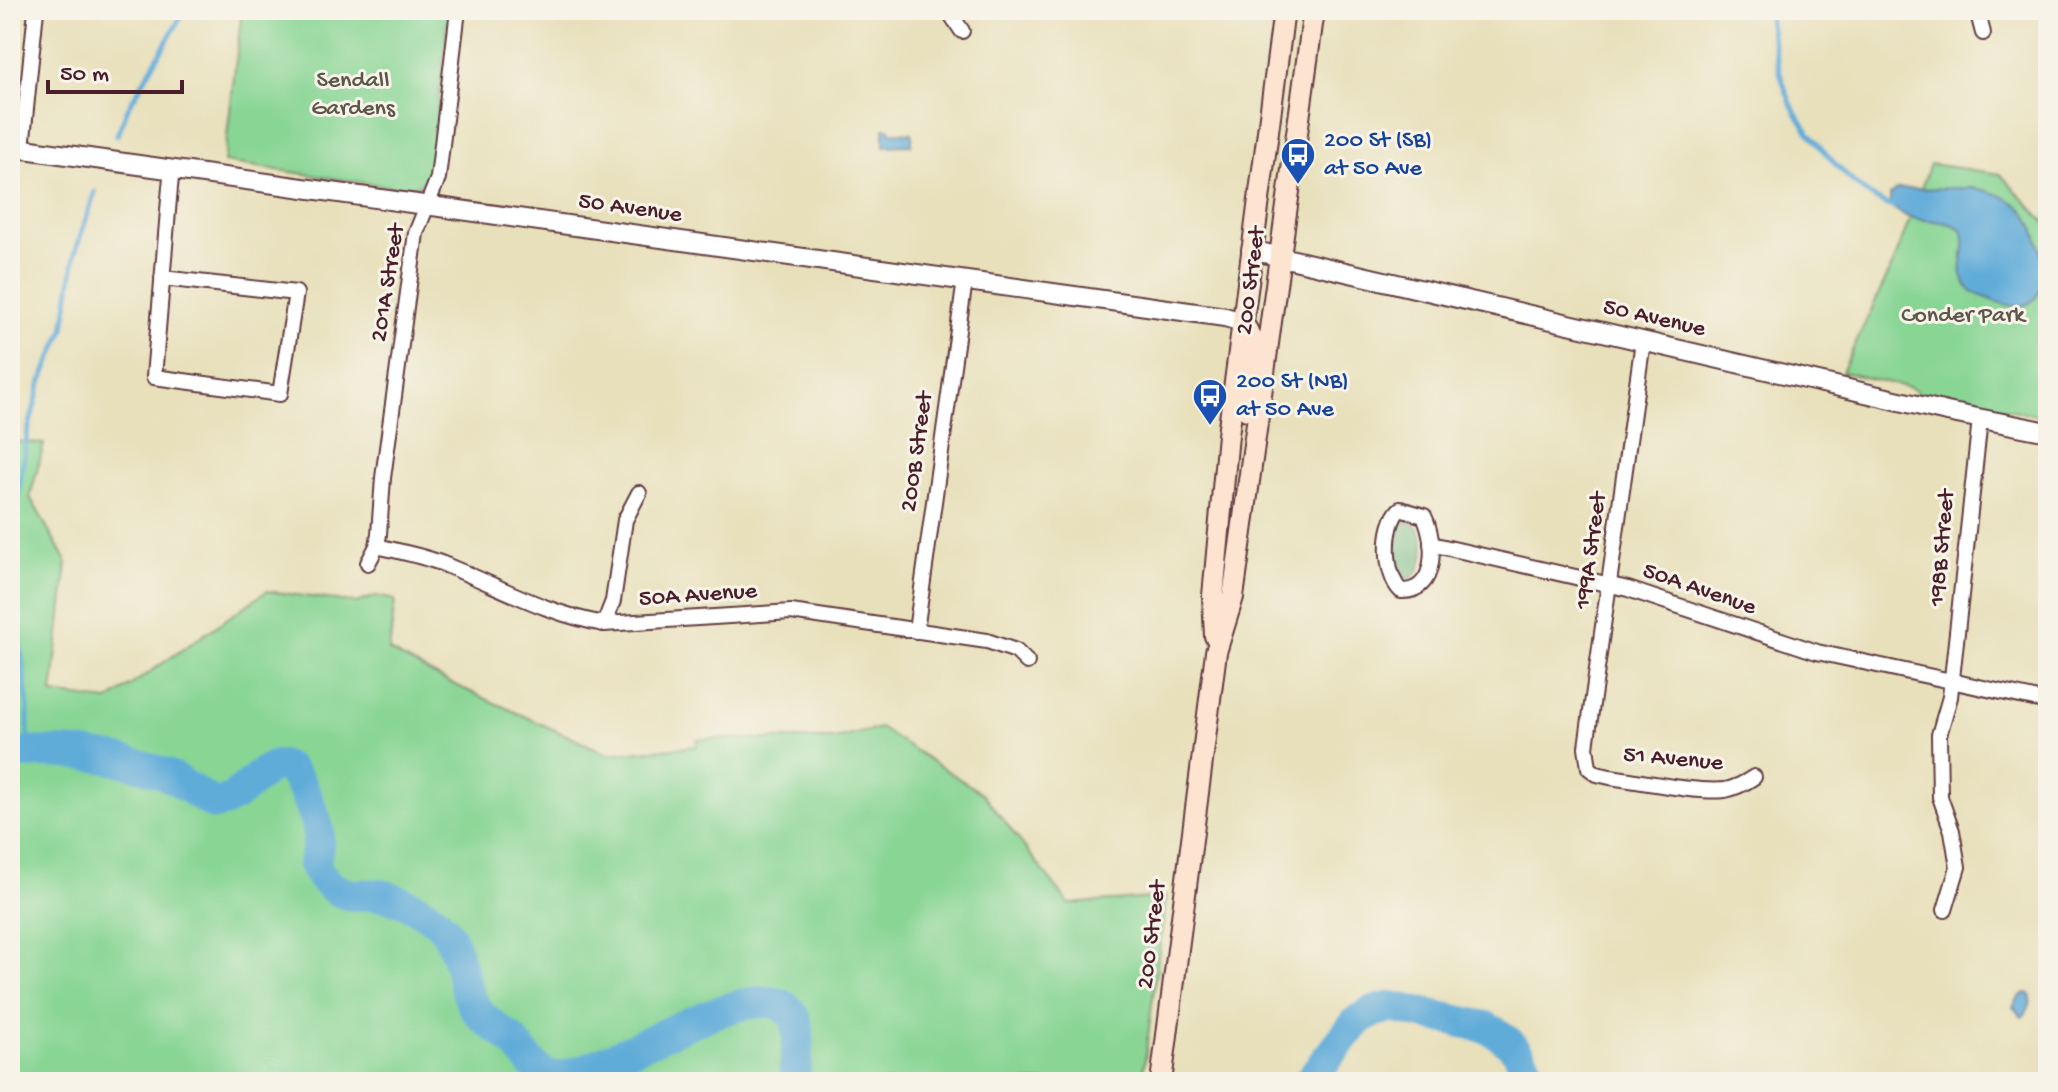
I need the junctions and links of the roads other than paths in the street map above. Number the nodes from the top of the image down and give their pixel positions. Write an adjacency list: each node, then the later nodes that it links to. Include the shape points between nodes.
1 (36, 10): 9 (street)
2 (458, 10): 11 (street, 201A Street, via 438,178)
3 (948, 10): 7 (street)
4 (1284, 10): 12 (main road, 200 Street)
5 (1314, 10): 13 (main road, 200 Street)
6 (1977, 10): 8 (street)
7 (962, 31)
8 (1983, 33)
9 (16, 147): 10 (street, 50 Avenue)
10 (172, 169): 11 (street, 50 Avenue); 14 (street)
11 (428, 205): 15 (street, 50 Avenue); 23 (street, 201A Street, via 416,233)
12 (1251, 250): 13 (street, 50 Avenue); 16 (main road, 200 Street)
13 (1281, 257): 17 (street, 50 Avenue); 20 (main road, 200 Street)
14 (162, 278): 14 (street, via 154,377 280,394 296,293)
15 (965, 280): 16 (street, 50 Avenue); 27 (street, 200B Street)
16 (1242, 322): 20 (main road, via 1253,338 1245,435); 28 (main road, 200 Street, via 1213,596)
17 (1643, 341): 18 (street, 50 Avenue); 25 (street, 199A Street)
18 (1980, 419): 19 (street, 50 Avenue); 30 (street, 198B Street)
19 (2048, 432)
20 (1251, 473): 28 (main road, 200 Street, via 1233,597)
21 (639, 493): 26 (street, via 625,520 613,601)
22 (1431, 544): 22 (street, via 1424,516 1400,509 1394,514 1388,534 1390,574 1401,591 1418,589 1425,580); 25 (street, 50A Avenue)
23 (377, 546): 24 (street, 201A Street); 26 (street, 50A Avenue, via 445,564 530,603)
24 (368, 563)
25 (1609, 584): 30 (street, 50A Avenue, via 1817,652); 32 (street, 199A Street, via 1586,747)
26 (604, 624): 27 (street, 50A Avenue, via 791,612)
27 (916, 631): 29 (street, 50A Avenue, via 1002,645)
28 (1216, 652): 35 (main road, 200 Street)
29 (1027, 662)
30 (1952, 681): 31 (street, 50A Avenue); 34 (street, via 1939,735 1940,797 1958,867)
31 (2048, 702)
32 (1589, 768): 33 (street, 51 Avenue, via 1610,777 1709,790 1727,790)
33 (1754, 777)
34 (1945, 910)
35 (1161, 1082)

